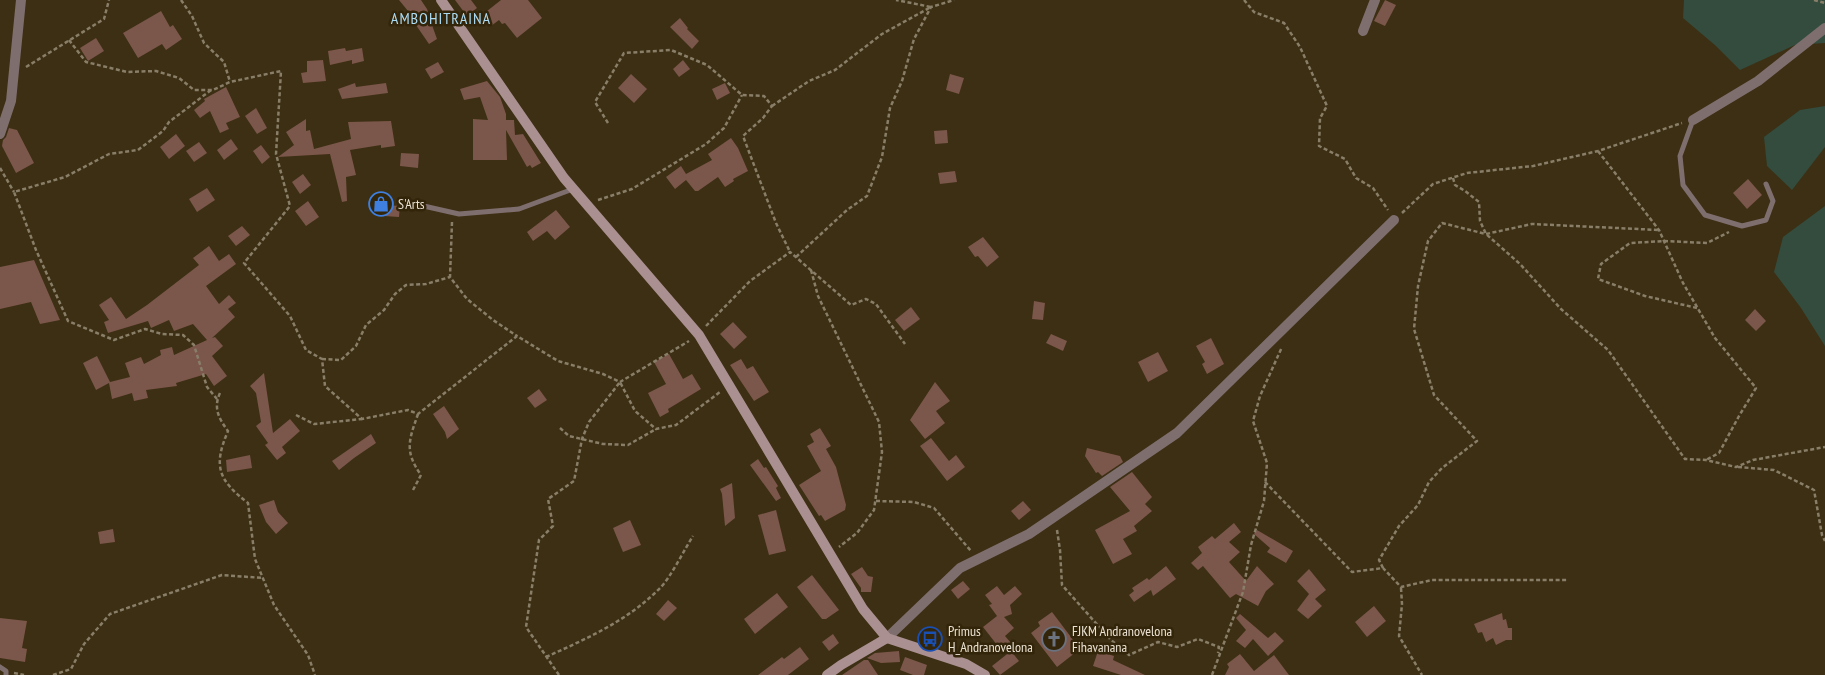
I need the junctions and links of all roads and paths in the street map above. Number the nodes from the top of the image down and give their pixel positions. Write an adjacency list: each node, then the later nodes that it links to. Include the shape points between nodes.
1 (21, 0): 15 (street)
2 (109, 0): 14 (path, via 104,19)
3 (181, 0): 16 (path, via 204,43 224,62)
4 (441, 0): 27 (street)
5 (896, 0): 11 (path)
6 (954, 0): 11 (path)
7 (1244, 0): 32 (path, via 1254,12 1284,23 1300,46 1327,106 1320,118 1319,146 1344,159 1356,178 1373,188)
8 (1375, 0): 13 (street)
9 (1814, 0): 10 (path)
10 (1825, 3)
11 (931, 7): 19 (path, via 882,34 835,70 809,81); 38 (path, via 914,39 890,108 882,157 867,196)
12 (1825, 28): 20 (street, via 1758,81)
13 (1363, 31)
14 (69, 40): 15 (path); 17 (path, via 86,62 127,72 156,71 179,78 194,90)
15 (13, 75): 22 (street, via 11,100)
16 (230, 82): 17 (path); 46 (path, via 280,71 276,154 290,206 244,262 290,316 306,350)
17 (213, 90): 28 (path, via 138,150 109,154 65,177)
18 (742, 95): 19 (path, via 764,96); 21 (path, via 707,65 671,50 624,53 595,102); 30 (path, via 724,128 706,144 632,189)
19 (772, 106): 37 (path, via 743,136)
20 (1693, 120): 23 (path); 33 (lane, via 1680,156 1684,185 1705,214)
21 (608, 123)
22 (0, 134)
23 (1598, 151): 25 (path, via 1533,166 1467,173); 34 (path)
24 (0, 168): 28 (path)
25 (1453, 178): 32 (path, via 1433,184); 35 (path, via 1455,185 1479,202 1480,220)
26 (1766, 184): 33 (lane, via 1773,201 1766,220)
27 (574, 189): 30 (street); 31 (lane, via 519,209)
28 (14, 192): 50 (path, via 68,321 114,340 145,329 183,335 194,345 207,387)
29 (406, 202): 31 (lane)
30 (586, 204): 42 (street)
31 (452, 213): 40 (path)
32 (1394, 220): 63 (street, via 1178,434)
33 (1742, 226): 36 (path, via 1708,243)
34 (1659, 230): 35 (path, via 1532,224); 36 (path)
35 (1486, 234): 58 (path, via 1520,264 1560,310 1608,350 1685,458); 68 (path, via 1442,223 1428,241 1418,286 1414,329 1434,395 1477,441 1429,482 1418,505 1399,526 1379,560)
36 (1664, 241): 41 (path); 41 (path, via 1630,243 1601,264 1598,279 1645,296)
37 (790, 252): 38 (path); 42 (path, via 750,281)
38 (796, 256): 39 (path)
39 (811, 269): 44 (path, via 850,305 866,299 876,304); 62 (path, via 818,296 879,422 882,452)
40 (450, 277): 43 (path, via 467,299); 46 (path, via 426,284 406,285 366,325 356,346 341,360)
41 (1698, 309): 58 (path, via 1715,338 1756,388 1720,453)
42 (699, 335): 47 (path); 48 (street)
43 (517, 336): 47 (path, via 558,361); 51 (path)
44 (905, 344)
45 (1284, 344): 60 (path, via 1260,396 1253,421 1267,462)
46 (322, 359): 53 (path, via 325,386)
47 (620, 382): 55 (path, via 635,411); 56 (path, via 589,422)
48 (729, 385): 55 (path, via 676,425); 66 (street)
49 (220, 393): 50 (path)
50 (217, 399): 69 (path, via 218,416 228,431 221,448 220,472 231,490 248,503 255,559)
51 (418, 414): 53 (path, via 408,410); 61 (path, via 409,440 412,462 421,475)
52 (296, 415): 53 (path, via 314,424)
53 (362, 419)
54 (560, 428): 56 (path, via 569,436)
55 (656, 430): 56 (path, via 628,445)
56 (582, 439): 73 (path, via 574,481 548,498 553,526 539,540 526,626)
57 (1825, 447): 59 (path, via 1753,460)
58 (1706, 460): 59 (path)
59 (1736, 467): 65 (path, via 1774,470 1814,490)
60 (1266, 482): 68 (path, via 1352,572); 74 (path, via 1264,501 1250,544 1244,592)
61 (413, 490)
62 (876, 501): 66 (path, via 874,510 857,534); 67 (path, via 914,502 934,508)
63 (1054, 516): 67 (street, via 1029,534); 74 (path, via 1062,585 1110,639 1129,655 1158,642 1177,647 1198,639 1218,647)
64 (693, 536): 73 (path, via 661,587 628,615 585,640)
65 (1825, 541)
66 (830, 554): 72 (street, via 863,609)
67 (978, 559): 72 (street, via 960,568)
68 (1383, 568): 71 (path)
69 (263, 578): 77 (path, via 222,576 110,614 84,644 71,669); 78 (path, via 274,605 308,654)
70 (1568, 580): 71 (path, via 1432,580)
71 (1401, 587): 83 (path, via 1399,636)
72 (887, 638): 80 (street); 81 (street, via 966,664)
73 (546, 657): 79 (path)
74 (1218, 657): 82 (path)
75 (0, 667): 76 (lane)
76 (6, 675)
77 (53, 675)
78 (315, 675)
79 (559, 675)
80 (827, 675)
81 (985, 675)
82 (1212, 675)
83 (1422, 675)

